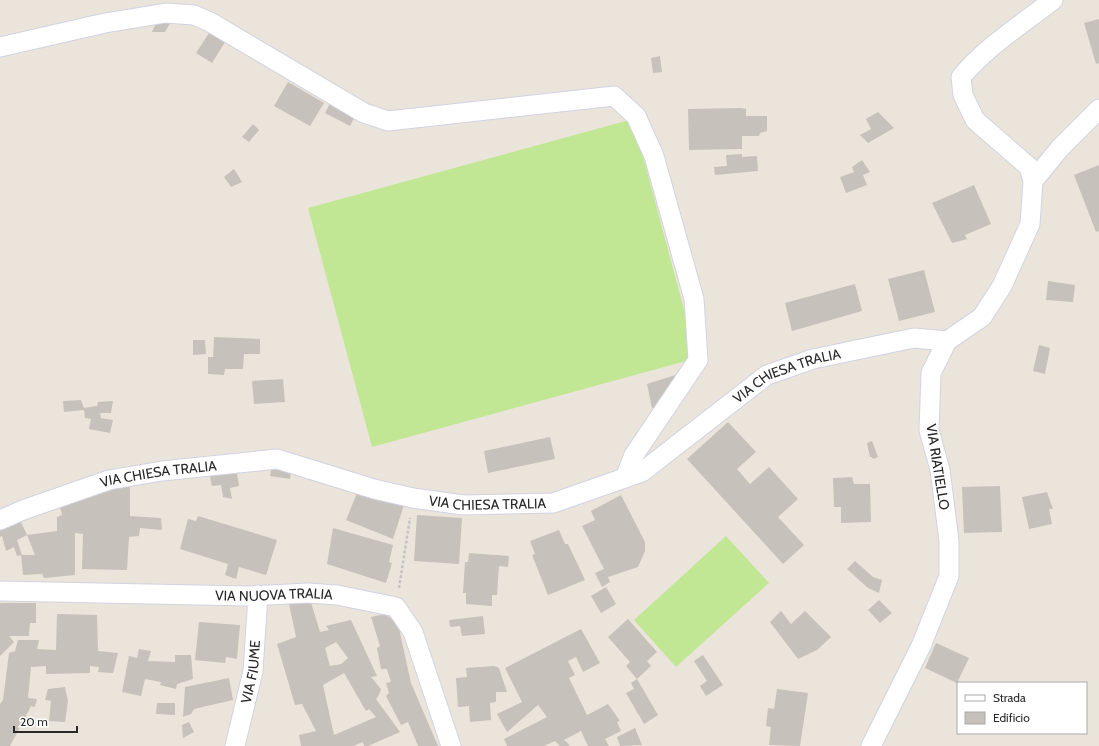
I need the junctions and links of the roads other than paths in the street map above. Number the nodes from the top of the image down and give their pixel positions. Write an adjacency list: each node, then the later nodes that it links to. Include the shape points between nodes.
1 (1053, 0): 4 (street, via 996,42 961,77 963,95 975,120 1028,167)
2 (0, 47): 6 (street, via 104,23 166,13 194,15 364,113 388,121 614,96 636,116 654,156 694,299 698,360 634,455)
3 (1099, 108): 4 (street, via 1060,148)
4 (1033, 181): 5 (street, VIA RIATIELLO, via 1030,224 1002,286 982,317)
5 (947, 341): 6 (street, VIA CHIESA TRALIA, via 914,338 813,359 767,375 642,472); 12 (street, VIA RIATIELLO, via 931,373 929,430 940,470 948,534 949,576 921,646)
6 (626, 478): 7 (street, VIA CHIESA TRALIA, via 553,503 463,505 374,489 277,459 162,471 109,480)
7 (0, 520)
8 (0, 591): 9 (street, VIA NUOVA TRALIA)
9 (258, 596): 10 (street, VIA FIUME, via 253,671); 11 (street, VIA NUOVA TRALIA, via 308,593 337,595 396,607 413,632)
10 (235, 746)
11 (451, 746)
12 (871, 746)

